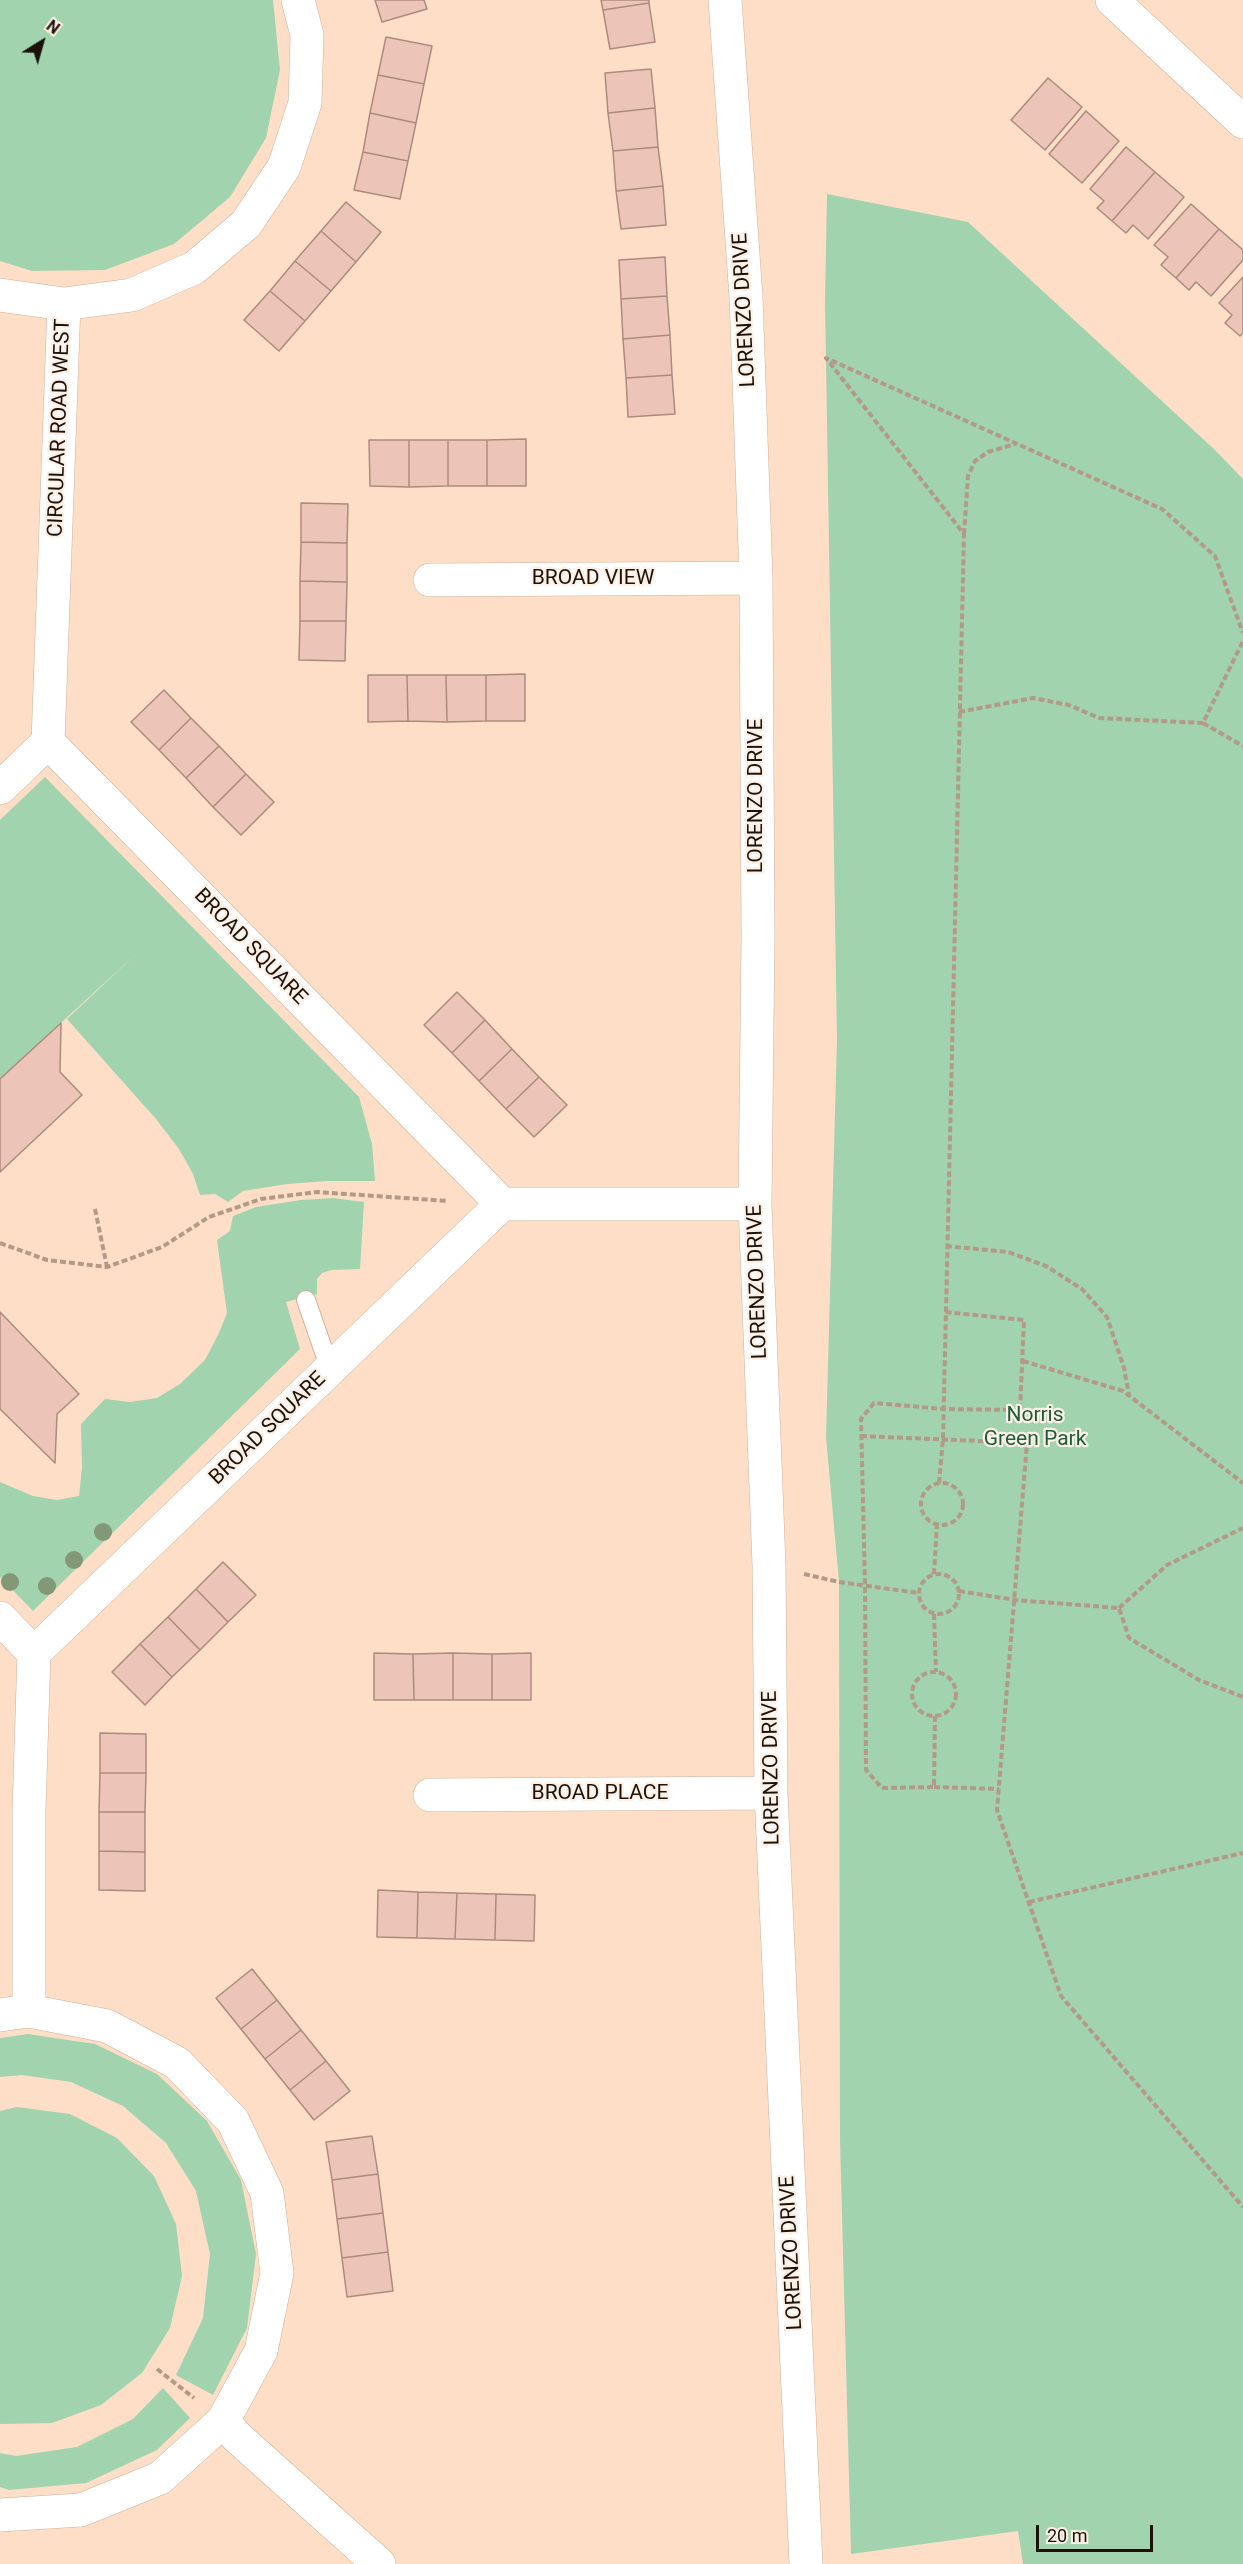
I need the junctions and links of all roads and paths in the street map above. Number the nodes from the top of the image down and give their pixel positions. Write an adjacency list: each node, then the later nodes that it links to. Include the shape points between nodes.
1 (298, 0): 6 (street, CIRCULAR ROAD WEST, via 307,35 305,103 284,167 246,224 194,268 132,295)
2 (725, 0): 9 (street, LORENZO DRIVE, via 746,297)
3 (1112, 0): 4 (street)
4 (1243, 122)
5 (0, 295): 6 (street, CIRCULAR ROAD WEST)
6 (64, 304): 15 (street, CIRCULAR ROAD WEST)
7 (1016, 444): 8 (path, via 988,452 975,461 968,476); 8 (path, via 826,358); 11 (path, via 1162,509 1215,556)
8 (964, 534): 13 (path)
9 (756, 578): 10 (street, BROAD VIEW); 19 (street, LORENZO DRIVE)
10 (430, 580)
11 (1243, 633)
12 (1243, 641): 14 (path)
13 (959, 712): 14 (path, via 1033,698 1069,705 1099,718); 22 (path)
14 (1203, 723): 16 (path)
15 (48, 742): 17 (street); 18 (street, BROAD SQUARE)
16 (1243, 746)
17 (0, 788)
18 (502, 1204): 19 (street); 23 (path, via 317,1192 261,1199 209,1218 162,1247); 27 (street, BROAD SQUARE)
19 (755, 1204): 51 (street, LORENZO DRIVE, via 769,1565)
20 (95, 1209): 23 (path)
21 (0, 1243): 23 (path, via 47,1260)
22 (946, 1246): 25 (path); 28 (path, via 1008,1252 1046,1266 1082,1289 1107,1317)
23 (106, 1267)
24 (306, 1300): 27 (lane)
25 (945, 1312): 26 (path, via 1024,1320); 29 (path)
26 (1023, 1361): 28 (path); 29 (path, via 1020,1410)
27 (330, 1369): 45 (street, BROAD SQUARE)
28 (1129, 1395): 33 (path)
29 (944, 1409): 30 (path, via 874,1403 861,1419); 31 (path)
30 (861, 1436): 31 (path); 38 (path)
31 (943, 1439): 32 (path); 41 (path, via 1027,1443)
32 (939, 1483): 34 (path, via 927,1489 921,1503 925,1516); 34 (path, via 958,1489 963,1508 950,1523)
33 (1243, 1483)
34 (937, 1524): 36 (path)
35 (1243, 1528): 42 (path, via 1167,1565)
36 (934, 1574): 39 (path, via 953,1579); 40 (path, via 923,1581)
37 (839, 1582): 38 (path)
38 (865, 1586): 40 (path); 49 (path, via 866,1770 882,1788)
39 (959, 1591): 41 (path); 43 (path, via 952,1609)
40 (919, 1593): 43 (path, via 923,1606)
41 (1015, 1600): 42 (path); 50 (path)
42 (1119, 1608): 47 (path, via 1129,1638 1199,1680)
43 (934, 1614): 46 (path)
44 (0, 1618): 45 (street)
45 (34, 1653): 55 (street, via 29,1811)
46 (936, 1672): 48 (path, via 954,1684 955,1698 948,1711); 48 (path, via 917,1680 912,1693 916,1707)
47 (1243, 1697)
48 (935, 1716): 49 (path)
49 (934, 1787): 50 (path)
50 (999, 1789): 54 (path, via 997,1810)
51 (771, 1793): 52 (street, BROAD PLACE); 61 (street, LORENZO DRIVE)
52 (430, 1795)
53 (1243, 1853): 54 (path)
54 (1029, 1902): 56 (path, via 1061,1996)
55 (14, 2013): 58 (street, via 107,2026 177,2063 233,2121 267,2193 277,2272 261,2351)
56 (1243, 2206)
57 (157, 2369): 58 (path)
58 (223, 2421): 59 (street, via 160,2478 81,2510); 60 (street)
59 (0, 2515)
60 (379, 2564)
61 (806, 2564)

